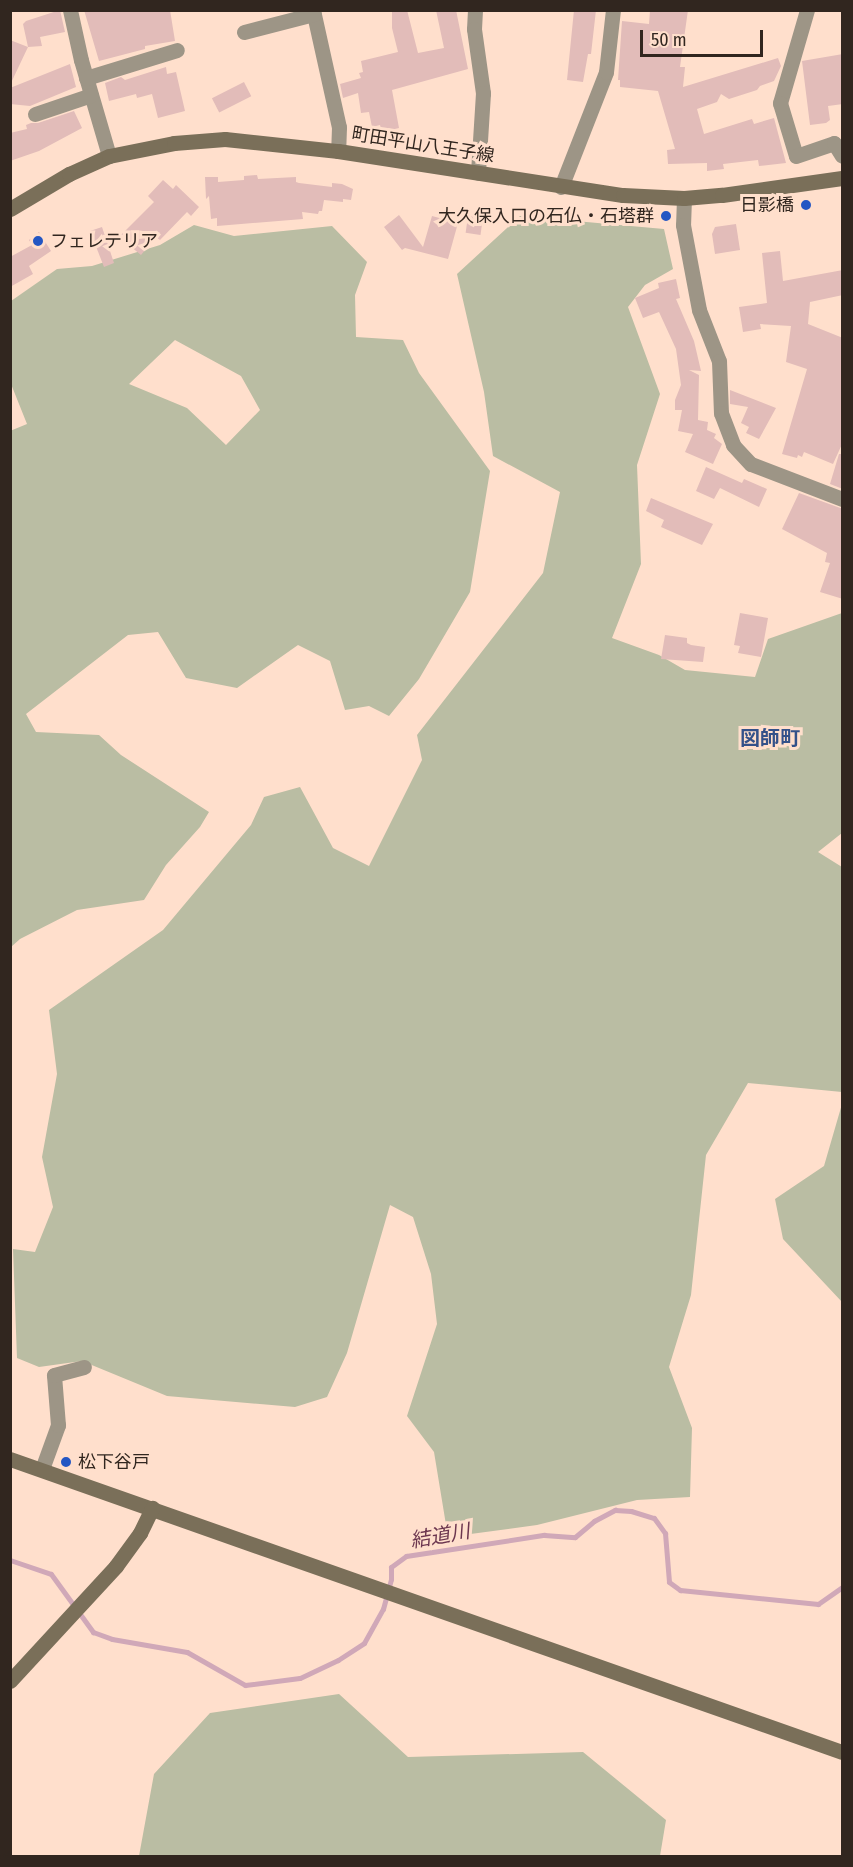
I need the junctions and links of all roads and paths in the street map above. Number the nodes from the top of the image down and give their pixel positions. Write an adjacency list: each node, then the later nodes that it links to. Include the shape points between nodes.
1 (70, 10): 8 (street)
2 (476, 10): 14 (street, via 474,30 483,93)
3 (613, 10): 16 (street, via 606,72)
4 (807, 10): 13 (street, via 780,103 796,156 834,143)
5 (313, 12): 6 (street); 11 (street, via 339,127)
6 (244, 32)
7 (177, 50): 8 (street)
8 (86, 78): 9 (street)
9 (91, 95): 10 (street); 12 (street)
10 (35, 114)
11 (338, 151): 12 (street, 町田平山八王子線, via 225,139 174,142); 14 (street, 町田平山八王子線)
12 (109, 156): 18 (street, 町田平山八王子線, via 69,174)
13 (843, 156)
14 (477, 173): 16 (street, 町田平山八王子線)
15 (843, 178): 17 (street, 町田平山八王子線, via 773,190)
16 (561, 187): 17 (street, 町田平山八王子線)
17 (684, 198): 19 (street, via 683,225 699,310 718,361 721,413 733,445 752,464)
18 (10, 209)
19 (843, 499)
20 (84, 1367): 22 (street, via 54,1375 58,1425)
21 (10, 1459): 22 (street)
22 (42, 1469): 23 (street)
23 (152, 1508): 24 (street, via 135,1541); 25 (street)
24 (10, 1681)
25 (843, 1752)

